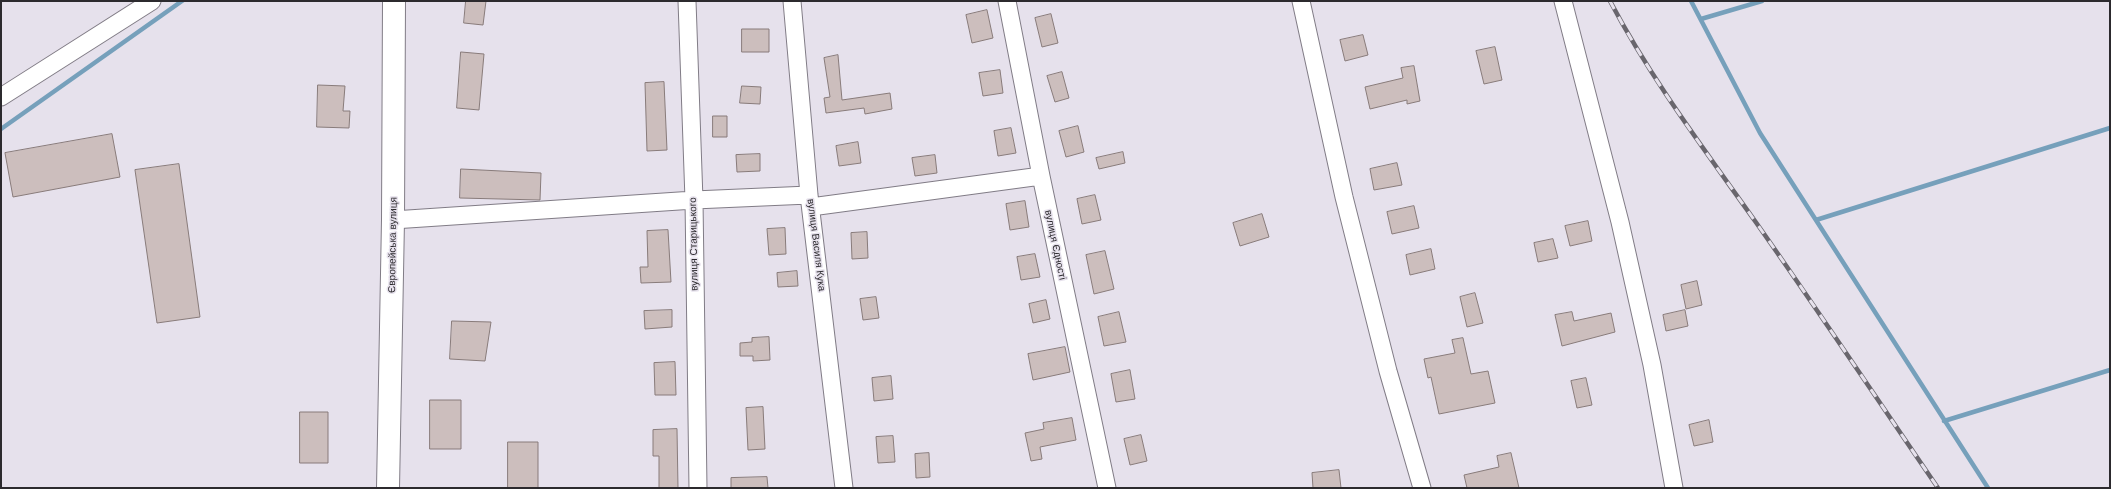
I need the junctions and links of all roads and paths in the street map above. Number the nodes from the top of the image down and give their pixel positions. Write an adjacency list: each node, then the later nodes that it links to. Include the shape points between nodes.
1 (152, 1): 8 (street)
2 (394, 1): 12 (main road, Європейська вулиця)
3 (687, 1): 10 (street, вулиця Старицького)
4 (792, 1): 11 (street, вулиця Василя Кука)
5 (1007, 1): 9 (street, вулиця Єдності)
6 (1301, 1): 17 (street, via 1344,197 1388,371)
7 (1563, 1): 18 (street, via 1620,222 1652,365)
8 (1, 98)
9 (1041, 176): 11 (street); 16 (street, вулиця Єдності)
10 (694, 200): 11 (street); 12 (street); 14 (street, вулиця Старицького)
11 (810, 201): 15 (street, вулиця Василя Кука)
12 (393, 220): 13 (main road, Європейська вулиця)
13 (388, 488)
14 (698, 488)
15 (844, 488)
16 (1107, 488)
17 (1422, 488)
18 (1674, 488)

